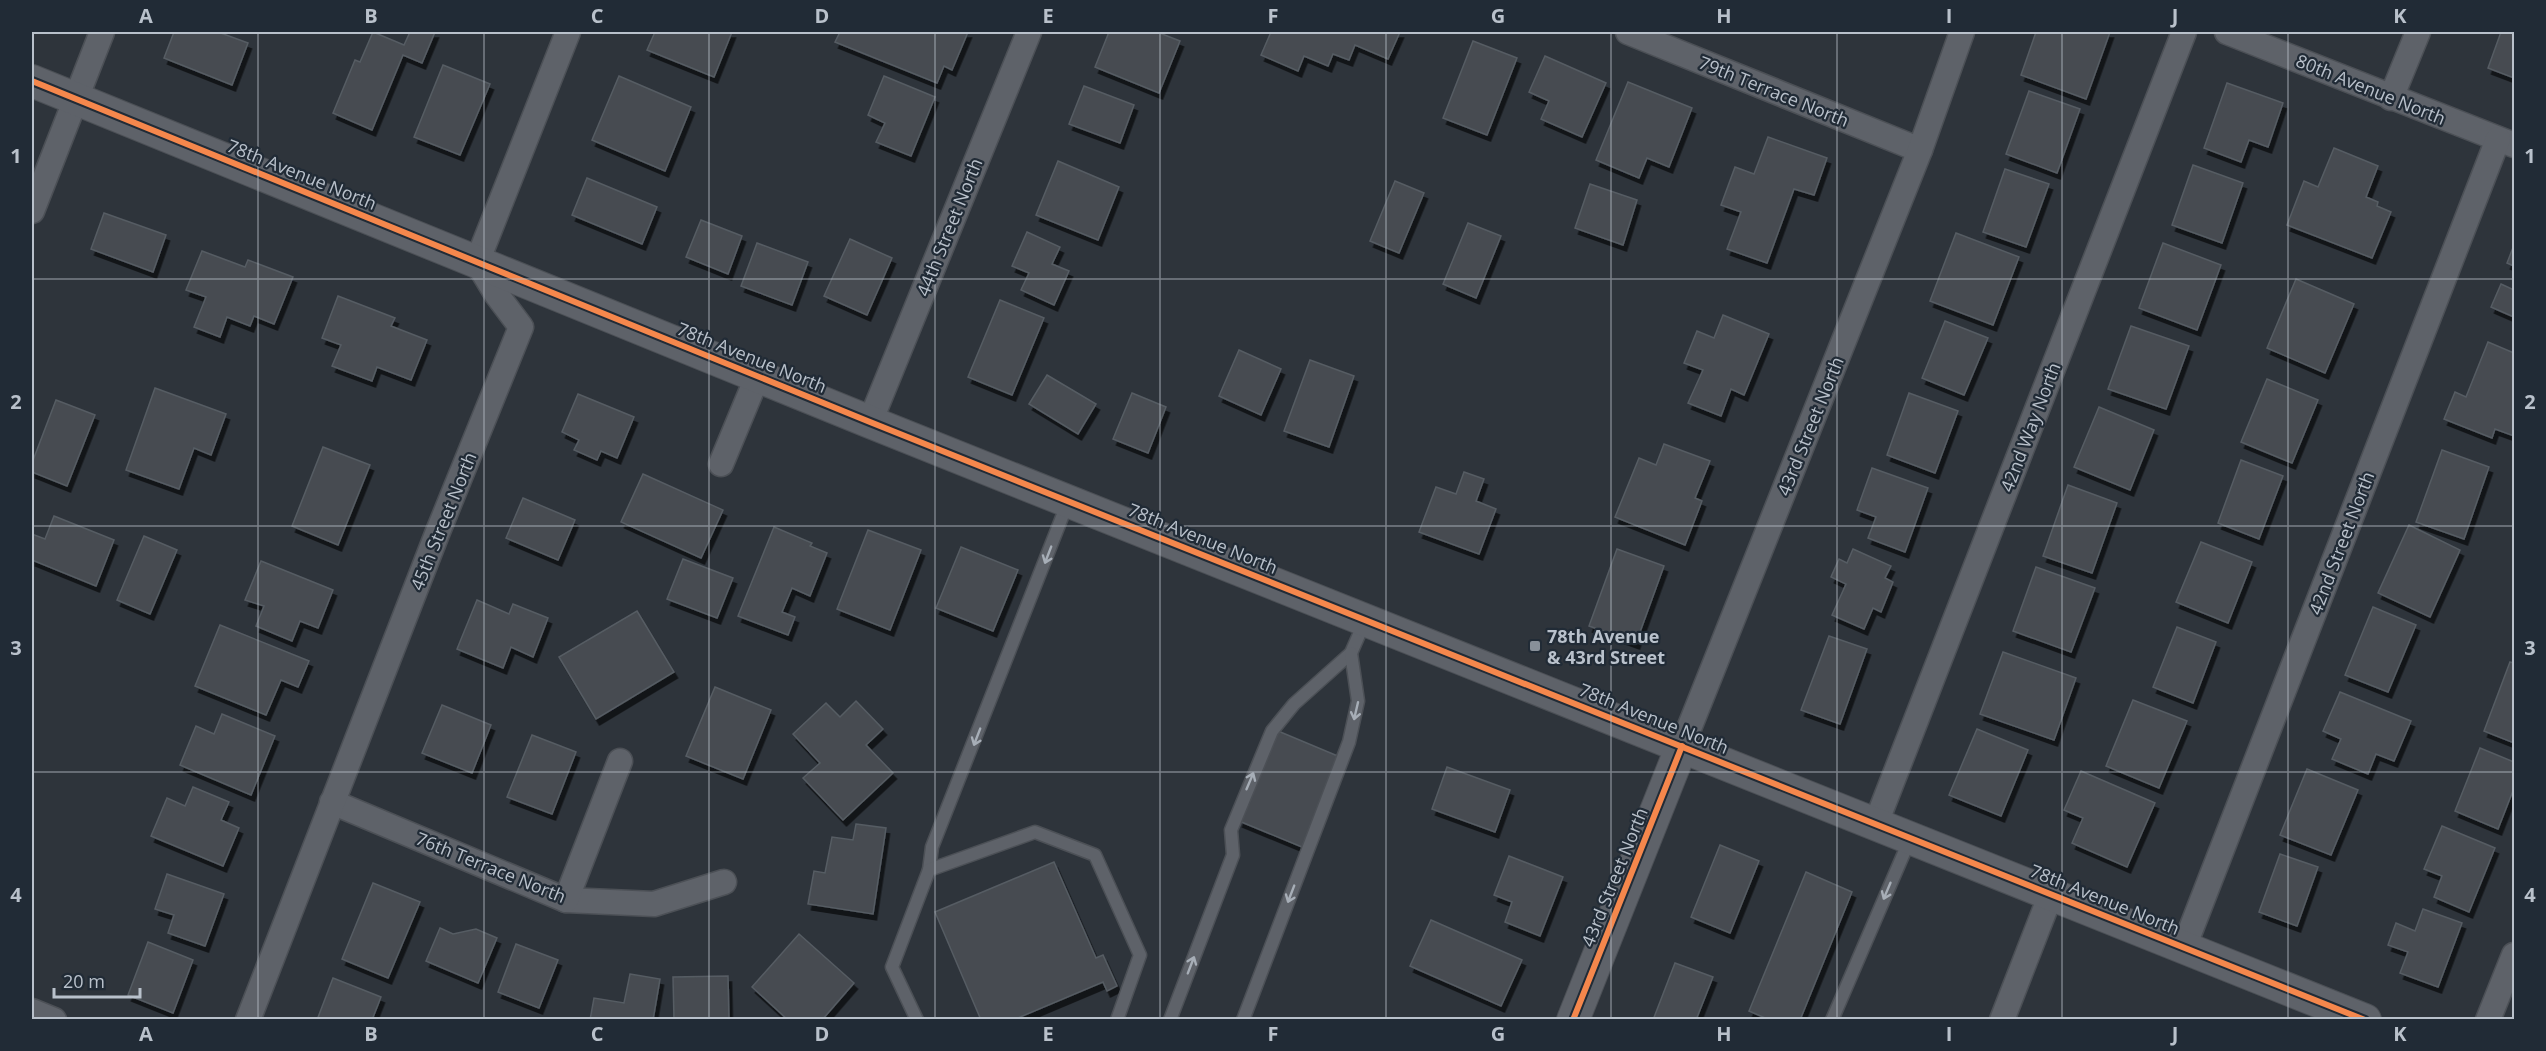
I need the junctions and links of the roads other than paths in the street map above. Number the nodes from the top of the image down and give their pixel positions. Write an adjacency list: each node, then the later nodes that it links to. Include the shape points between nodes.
1 (102, 32): 10 (street)
2 (1029, 32): 18 (street, 44th Street North)
3 (1628, 32): 13 (street, 79th Terrace North)
4 (1962, 32): 13 (street, 43rd Street North)
5 (2184, 32): 26 (street, 42nd Way North)
6 (2227, 32): 11 (street, 80th Avenue North)
7 (2418, 32): 11 (street)
8 (562, 33): 16 (street)
9 (32, 81): 10 (street, 78th Avenue North)
10 (76, 98): 14 (street); 16 (street, 78th Avenue North)
11 (2391, 98): 12 (street, 80th Avenue North)
12 (2506, 142): 32 (street, 42nd Street North)
13 (1920, 150): 23 (street, 43rd Street North)
14 (36, 184): 15 (street)
15 (32, 211)
16 (477, 262): 17 (street, 78th Avenue North); 25 (street, 45th Street North, via 521,327)
17 (758, 375): 18 (street, 78th Avenue North); 19 (street)
18 (870, 422): 20 (street, 78th Avenue North)
19 (721, 464)
20 (1069, 501): 21 (street, 78th Avenue North); 28 (lane, one-way to 28, via 932,847)
21 (1366, 620): 22 (lane); 23 (street, 78th Avenue North)
22 (1351, 653): 39 (lane, one-way to 22, via 1233,855 1231,830 1237,811 1272,731 1294,704); 40 (lane, one-way to 40, via 1358,701 1349,742)
23 (1682, 746): 26 (street, 78th Avenue North); 41 (street, 43rd Street North)
24 (620, 761): 31 (street)
25 (332, 802): 31 (street, 76th Terrace North); 36 (street, 45th Street North)
26 (1876, 823): 27 (street, 78th Avenue North)
27 (1911, 837): 30 (street, 78th Avenue North); 42 (lane, one-way to 42)
28 (929, 870): 37 (lane, via 892,967); 38 (lane, via 1035,832 1095,855 1140,955)
29 (724, 882): 31 (street, 76th Terrace North, via 654,904)
30 (2051, 894): 32 (street, 78th Avenue North); 43 (street)
31 (566, 900)
32 (2184, 947): 44 (street, 78th Avenue North)
33 (2514, 955): 45 (street)
34 (32, 1011): 35 (street)
35 (54, 1020)
36 (248, 1020)
37 (917, 1020)
38 (1117, 1020)
39 (1170, 1020)
40 (1243, 1020)
41 (1573, 1020)
42 (1832, 1020)
43 (2002, 1020)
44 (2365, 1020)
45 (2488, 1020)

